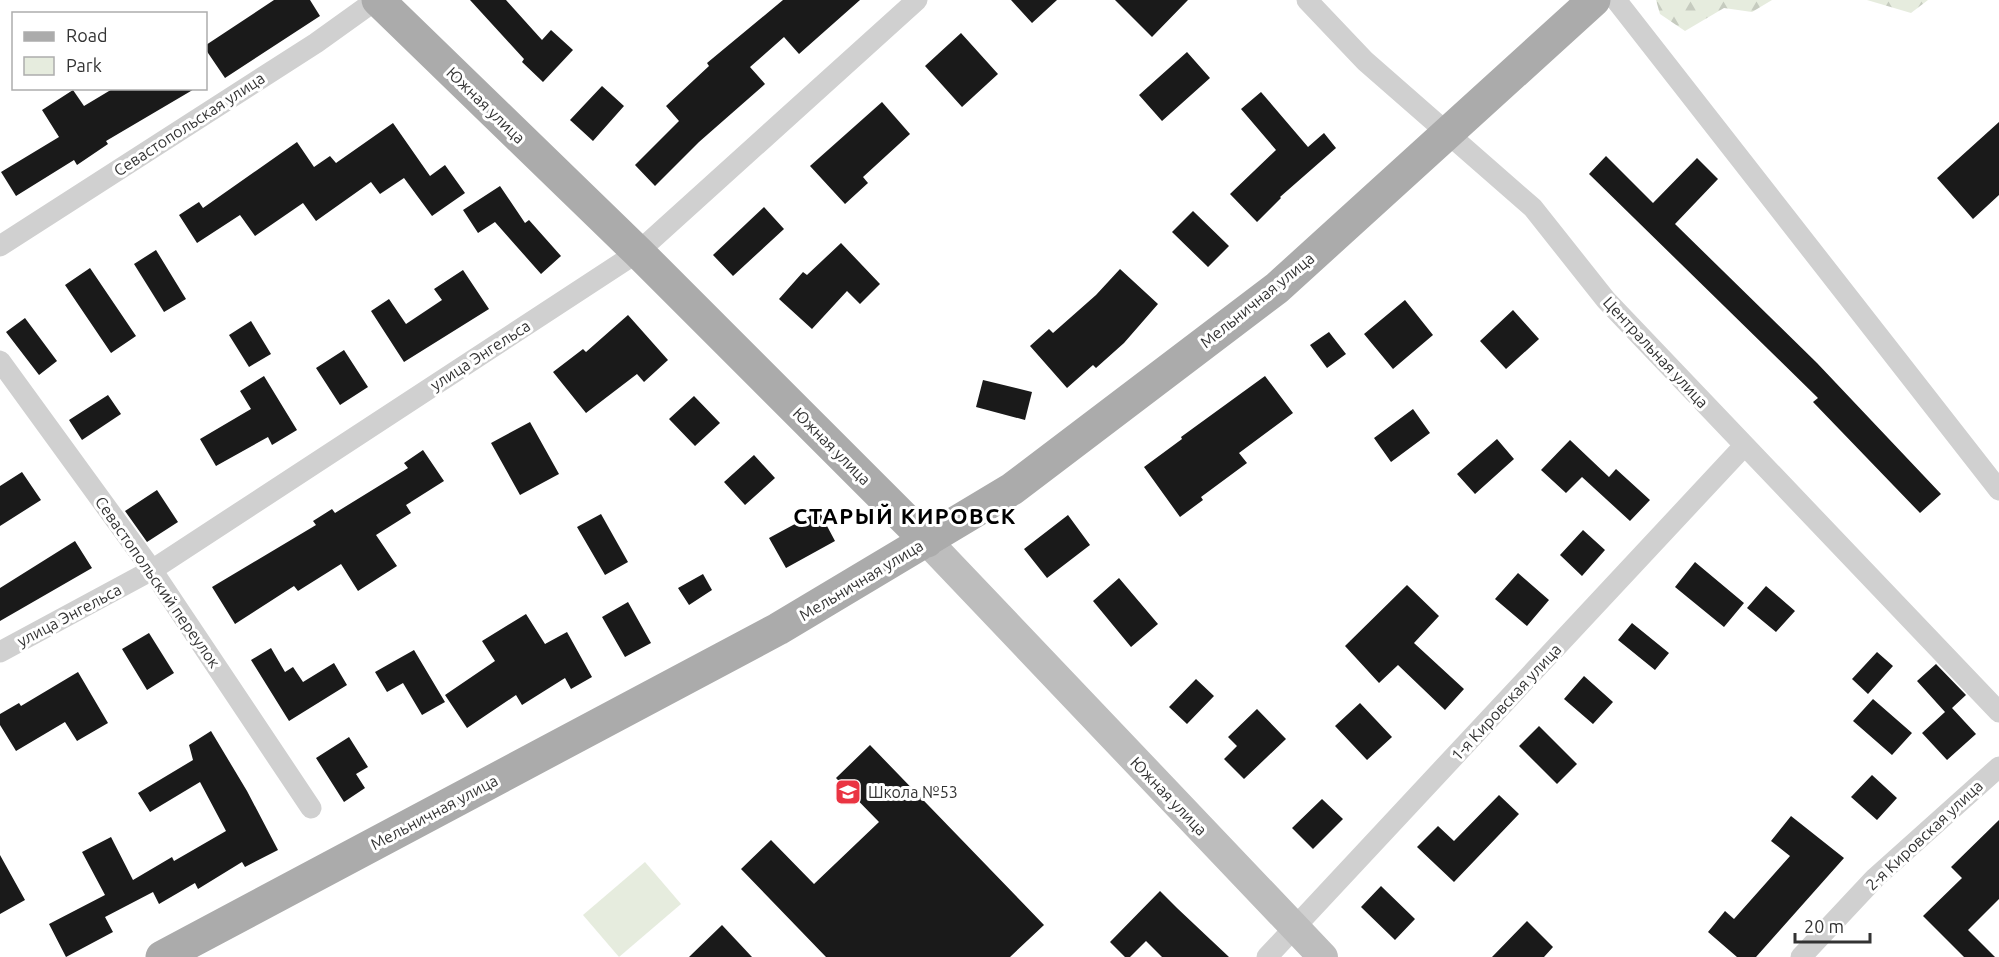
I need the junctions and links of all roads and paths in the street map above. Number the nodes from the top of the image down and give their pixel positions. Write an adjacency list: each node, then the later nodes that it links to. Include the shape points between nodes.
1 (377, 0): 7 (street, Севастопольская улица); 8 (main road, Южная улица)
2 (917, 0): 8 (street, улица Энгельса)
3 (1307, 0): 6 (street, Центральная улица, via 1365,61)
4 (1594, 0): 6 (main road, Мельничная улица)
5 (1616, 0): 11 (street)
6 (1449, 134): 10 (street, Центральная улица, via 1533,208 1606,300); 12 (main road, Мельничная улица, via 1277,288 1012,489)
7 (0, 246)
8 (638, 252): 12 (main road, Южная улица); 13 (street, улица Энгельса)
9 (0, 361): 13 (street, Севастопольский переулок)
10 (1744, 446): 15 (street, Центральная улица); 18 (street, 1-я Кировская улица)
11 (1999, 490)
12 (927, 541): 18 (street, Южная улица); 19 (main road, Мельничная улица, via 778,630)
13 (152, 570): 14 (street, улица Энгельса); 17 (street, Севастопольский переулок)
14 (0, 652)
15 (1999, 712)
16 (1999, 767): 22 (street, 2-я Кировская улица, via 1875,878)
17 (311, 808)
18 (1295, 928): 20 (street, 1-я Кировская улица); 21 (street, Южная улица)
19 (162, 957)
20 (1267, 957)
21 (1323, 957)
22 (1801, 957)

